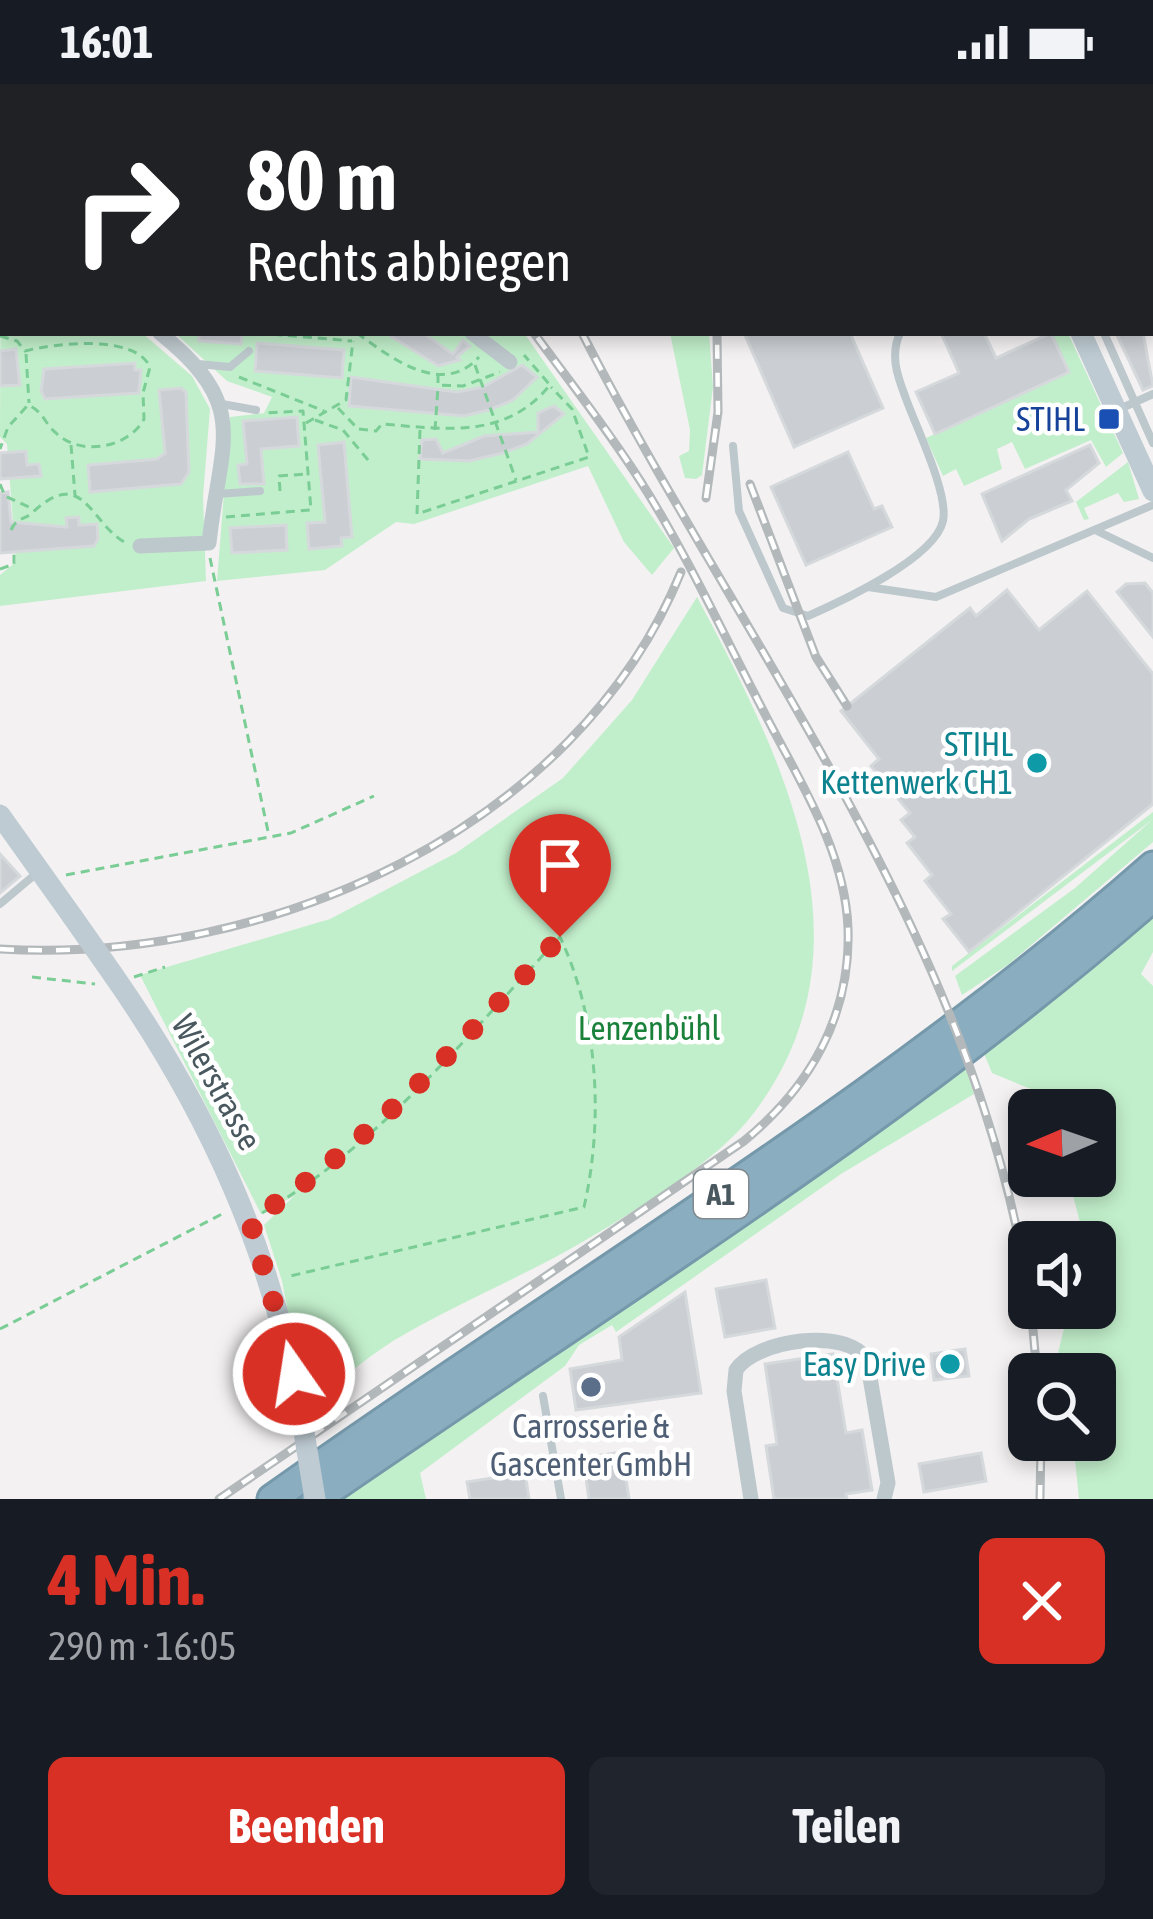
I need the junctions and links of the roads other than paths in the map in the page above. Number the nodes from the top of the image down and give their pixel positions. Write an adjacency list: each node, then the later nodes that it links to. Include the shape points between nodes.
1 (164, 336): 8 (street)
2 (476, 336): 7 (street)
3 (900, 336): 23 (lane, via 898,376 944,519 934,541)
4 (1082, 336): 16 (main road)
5 (1105, 336): 10 (lane)
6 (249, 351): 8 (lane, via 230,367)
7 (510, 362)
8 (199, 364): 11 (street)
9 (1153, 394): 10 (lane)
10 (1135, 402): 12 (lane); 14 (lane)
11 (222, 404): 13 (lane); 18 (street)
12 (1124, 407)
13 (256, 410)
14 (1153, 443)
15 (734, 446): 23 (lane, via 739,511 783,608 808,616)
16 (1153, 490)
17 (260, 491): 18 (lane)
18 (215, 495): 21 (street, via 209,543)
19 (1153, 505): 20 (lane)
20 (1095, 530): 22 (lane); 23 (lane, via 936,597)
21 (140, 545)
22 (1153, 558)
23 (865, 586)
24 (0, 814): 26 (main road, Wilerstrasse)
25 (1153, 866): 30 (highway, A1, via 792,1144)
26 (43, 876): 28 (lane); 31 (main road, Wilerstrasse, bridge, via 188,1088 246,1211 272,1283)
27 (1153, 897): 31 (highway, A1, via 996,1026 808,1163)
28 (0, 904)
29 (543, 1396): 32 (lane)
30 (272, 1499)
31 (316, 1499)
32 (561, 1499)
33 (751, 1499): 34 (street, via 736,1370 755,1352 836,1338 867,1360)
34 (884, 1499)

